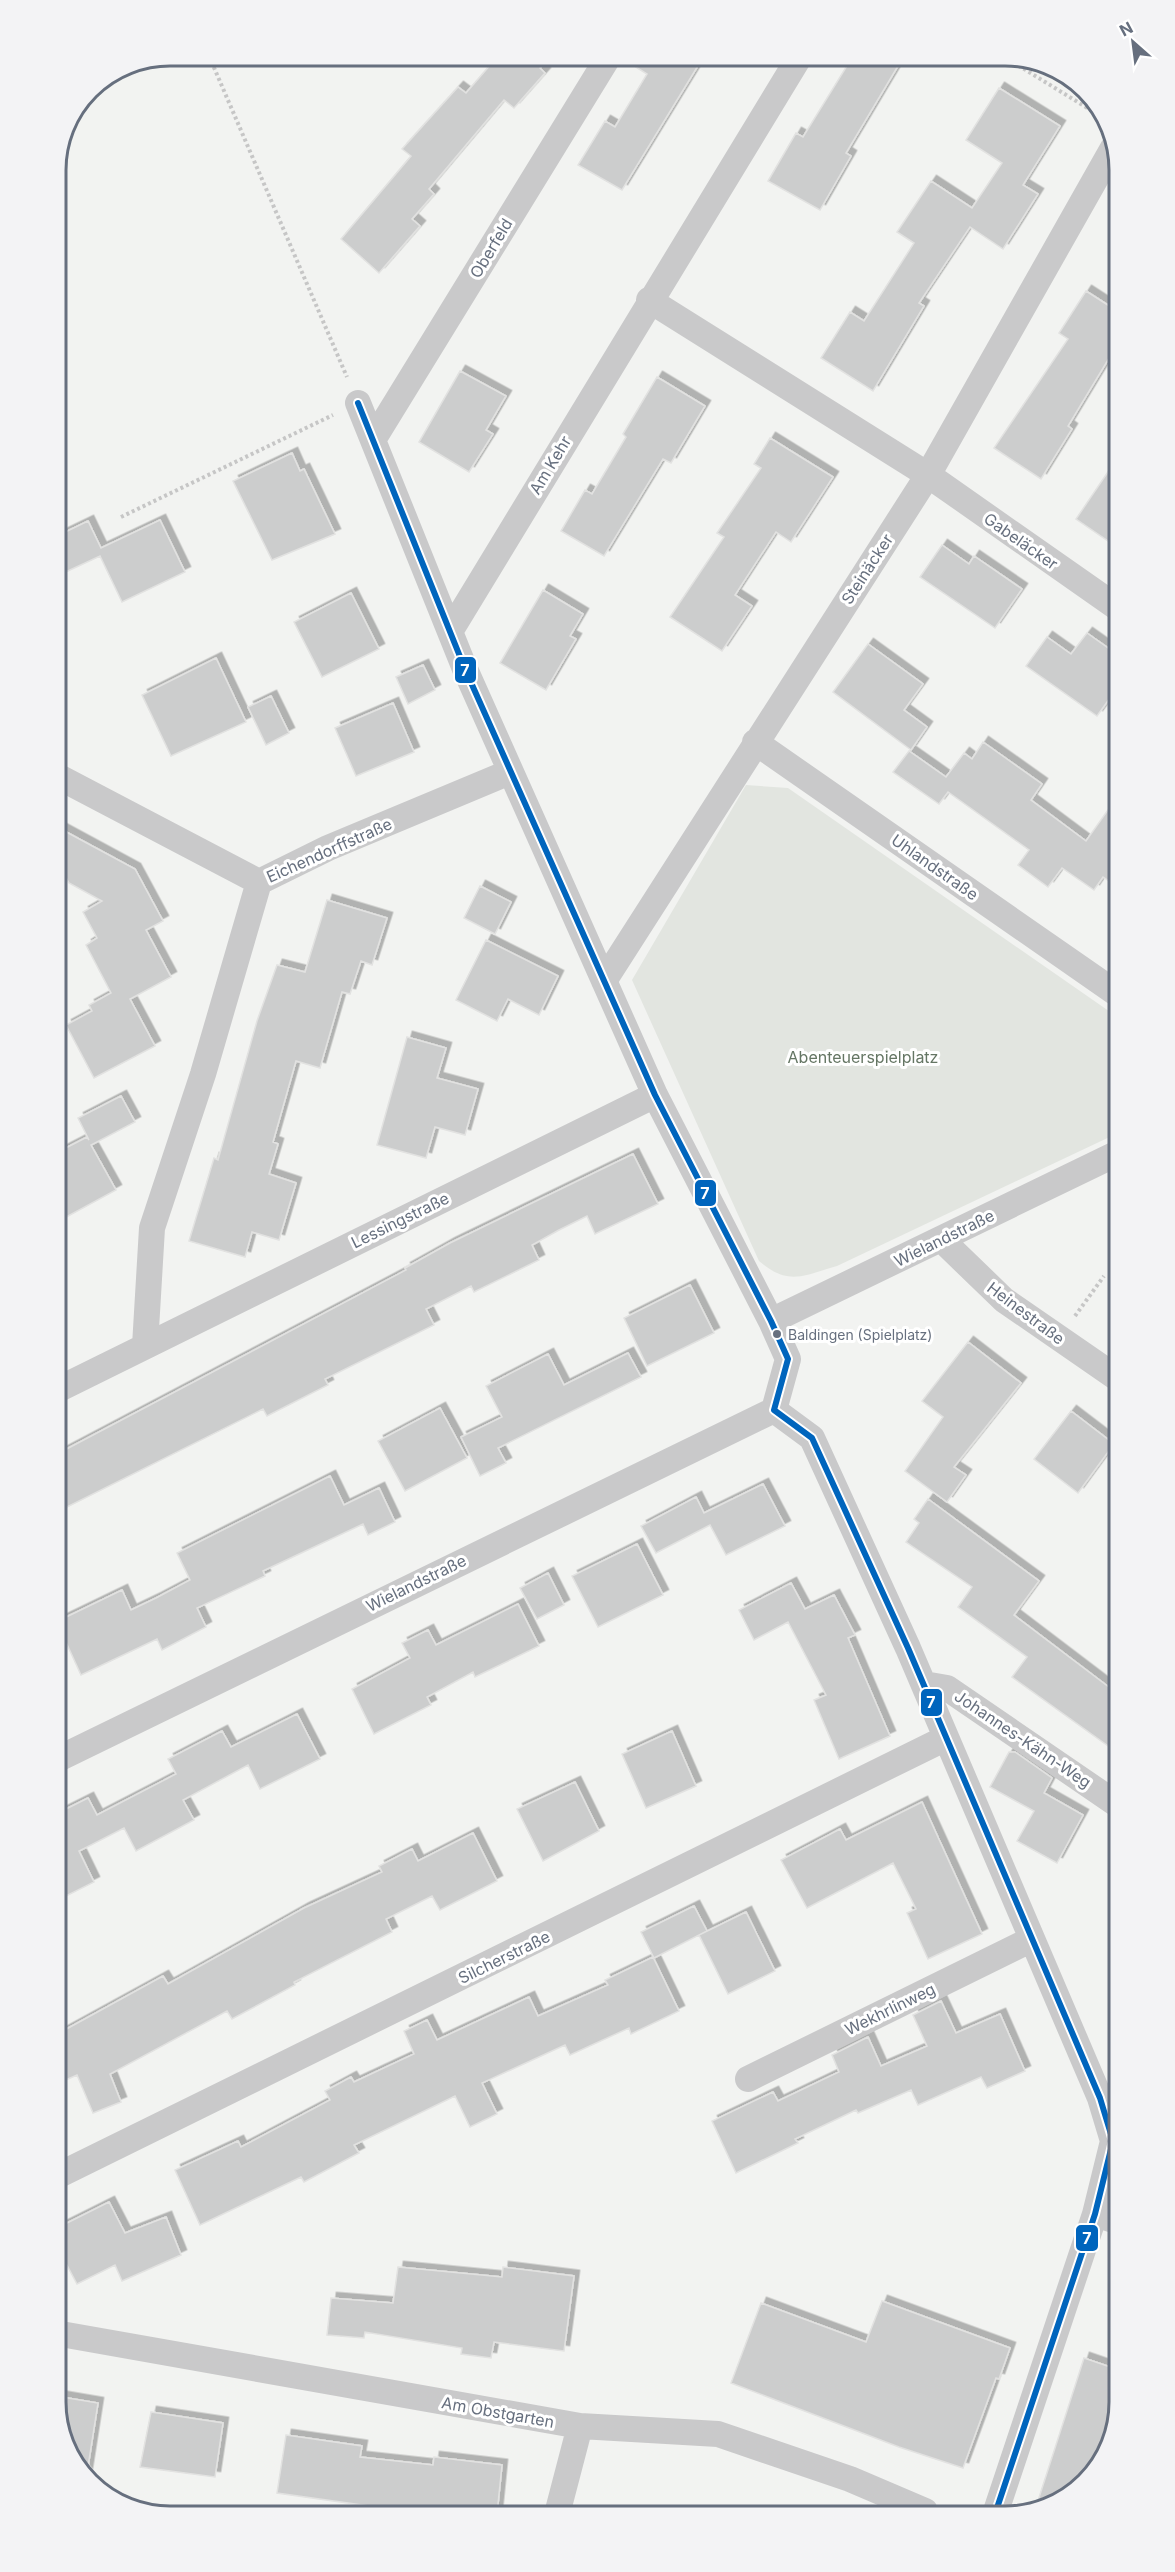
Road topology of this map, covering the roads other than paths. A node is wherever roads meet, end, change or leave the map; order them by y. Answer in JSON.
{"nodes":[{"id":1,"x":603,"y":66,"type":"edge"},
{"id":2,"x":794,"y":66,"type":"edge"},
{"id":3,"x":1108,"y":157,"type":"edge"},
{"id":4,"x":649,"y":300,"type":"junction"},
{"id":5,"x":358,"y":403,"type":"road end"},
{"id":6,"x":373,"y":441,"type":"junction"},
{"id":7,"x":928,"y":475,"type":"junction"},
{"id":8,"x":1109,"y":602,"type":"edge"},
{"id":9,"x":451,"y":630,"type":"junction"},
{"id":10,"x":755,"y":742,"type":"junction"},
{"id":11,"x":510,"y":772,"type":"junction"},
{"id":12,"x":66,"y":781,"type":"edge"},
{"id":13,"x":259,"y":882,"type":"junction"},
{"id":14,"x":604,"y":981,"type":"junction"},
{"id":15,"x":1109,"y":988,"type":"edge"},
{"id":16,"x":655,"y":1095,"type":"junction"},
{"id":17,"x":1109,"y":1157,"type":"edge"},
{"id":18,"x":942,"y":1240,"type":"junction"},
{"id":19,"x":771,"y":1321,"type":"junction"},
{"id":20,"x":145,"y":1346,"type":"junction"},
{"id":21,"x":1109,"y":1372,"type":"edge"},
{"id":22,"x":66,"y":1386,"type":"edge"},
{"id":23,"x":774,"y":1410,"type":"junction"},
{"id":24,"x":924,"y":1684,"type":"junction"},
{"id":25,"x":946,"y":1738,"type":"junction"},
{"id":26,"x":66,"y":1755,"type":"edge"},
{"id":27,"x":1109,"y":1799,"type":"edge"},
{"id":28,"x":1032,"y":1939,"type":"junction"},
{"id":29,"x":748,"y":2079,"type":"dead end"},
{"id":30,"x":1109,"y":2128,"type":"edge"},
{"id":31,"x":1109,"y":2157,"type":"edge"},
{"id":32,"x":66,"y":2172,"type":"edge"},
{"id":33,"x":1095,"y":2214,"type":"junction"},
{"id":34,"x":1109,"y":2219,"type":"edge"},
{"id":35,"x":66,"y":2335,"type":"edge"},
{"id":36,"x":580,"y":2426,"type":"junction"},
{"id":37,"x":559,"y":2506,"type":"edge"},
{"id":38,"x":913,"y":2506,"type":"edge"},
{"id":39,"x":998,"y":2506,"type":"edge"}],
"edges":[{"from":1,"to":6,"type":"street","name":"Oberfeld"},
{"from":2,"to":4,"type":"street","name":"Am Kehr"},
{"from":3,"to":7,"type":"street","name":"Steinäcker"},
{"from":4,"to":7,"type":"street"},
{"from":4,"to":9,"type":"street","name":"Am Kehr"},
{"from":5,"to":6,"type":"street"},
{"from":6,"to":9,"type":"street"},
{"from":7,"to":8,"type":"street","name":"Gabeläcker"},
{"from":7,"to":10,"type":"street","name":"Steinäcker"},
{"from":9,"to":11,"type":"street"},
{"from":10,"to":14,"type":"street","name":"Steinäcker"},
{"from":10,"to":15,"type":"street","name":"Uhlandstraße"},
{"from":11,"to":13,"type":"street","name":"Eichendorffstraße"},
{"from":11,"to":14,"type":"street"},
{"from":12,"to":13,"type":"street","name":"Eichendorffstraße"},
{"from":13,"to":20,"type":"street"},
{"from":14,"to":16,"type":"street"},
{"from":16,"to":19,"type":"street"},
{"from":16,"to":20,"type":"street","name":"Lessingstraße"},
{"from":17,"to":18,"type":"street","name":"Wielandstraße"},
{"from":18,"to":19,"type":"street","name":"Wielandstraße"},
{"from":18,"to":21,"type":"street","name":"Heinestraße"},
{"from":19,"to":23,"type":"street"},
{"from":20,"to":22,"type":"street","name":"Lessingstraße"},
{"from":23,"to":24,"type":"street"},
{"from":23,"to":26,"type":"street","name":"Wielandstraße"},
{"from":24,"to":25,"type":"street"},
{"from":24,"to":27,"type":"street","name":"Johannes-Kähn-Weg"},
{"from":25,"to":28,"type":"street"},
{"from":25,"to":32,"type":"street","name":"Silcherstraße"},
{"from":28,"to":29,"type":"street","name":"Wekhrlinweg"},
{"from":28,"to":30,"type":"street"},
{"from":31,"to":33,"type":"street"},
{"from":33,"to":34,"type":"street"},
{"from":33,"to":39,"type":"street"},
{"from":35,"to":36,"type":"street","name":"Am Obstgarten"},
{"from":36,"to":37,"type":"street"},
{"from":36,"to":38,"type":"street","name":"Am Obstgarten"}]}
